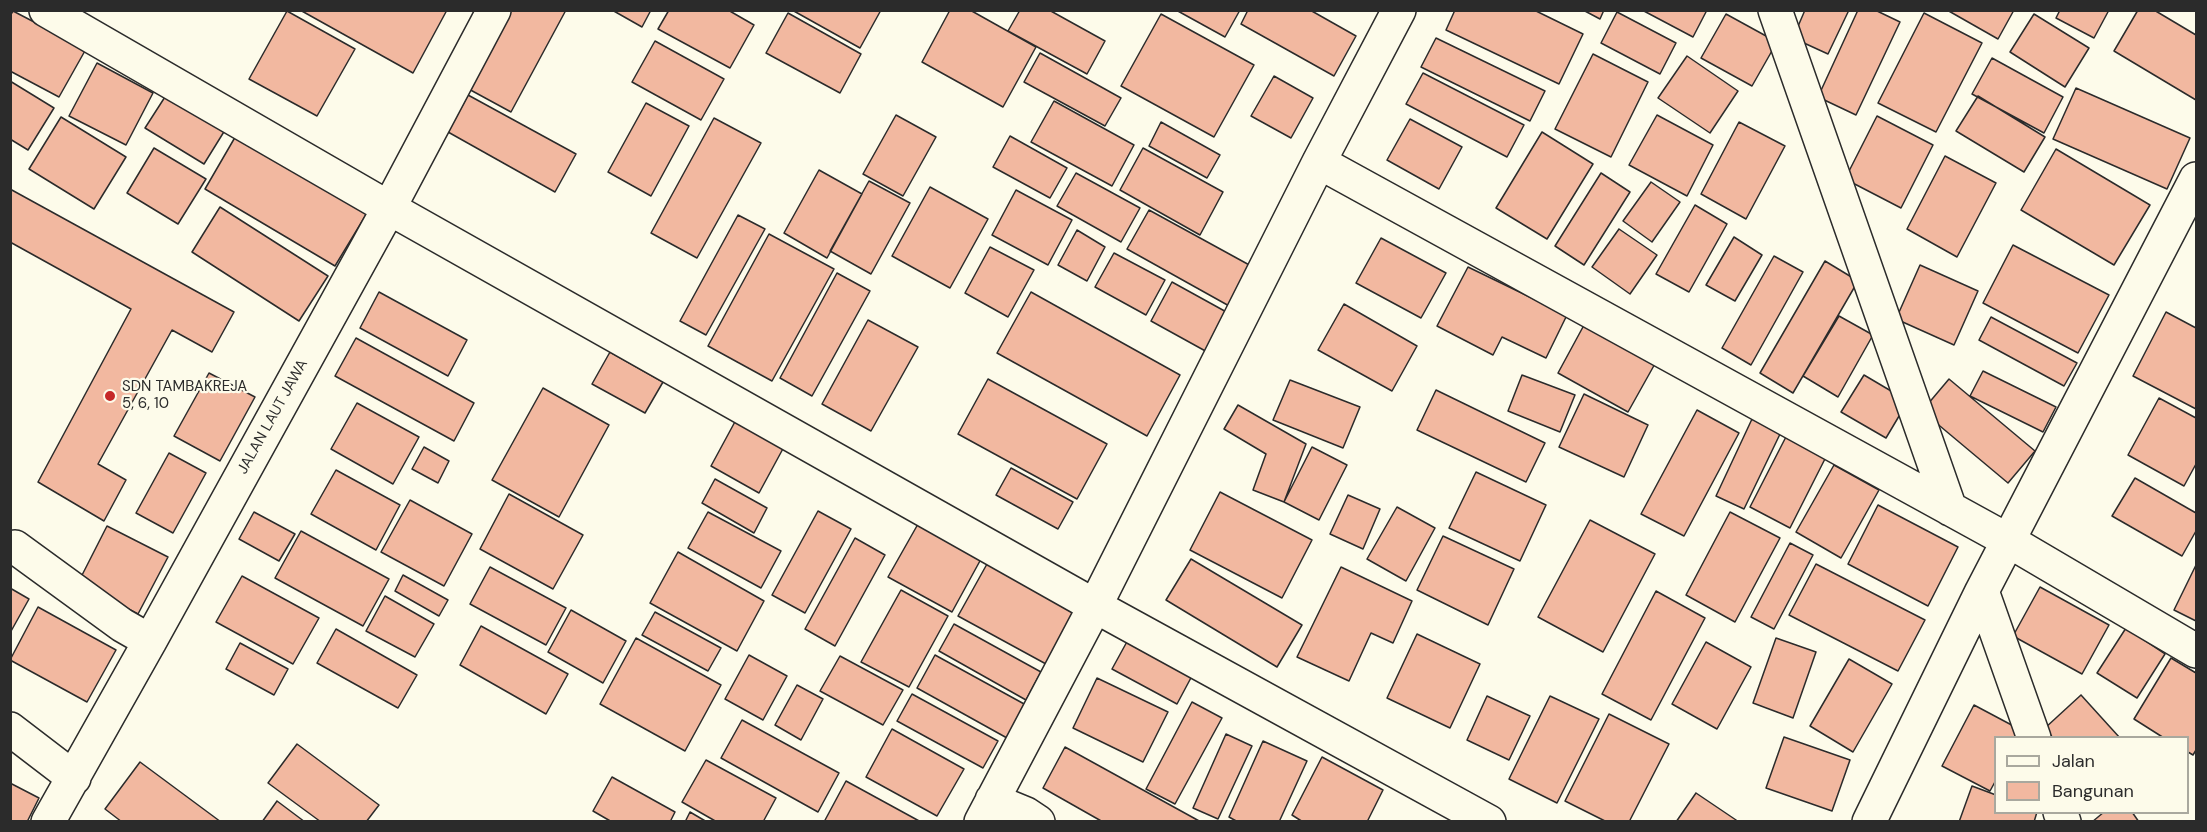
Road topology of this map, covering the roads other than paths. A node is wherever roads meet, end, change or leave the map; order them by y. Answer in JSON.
{"nodes":[{"id":1,"x":46,"y":10,"type":"edge"},
{"id":2,"x":494,"y":10,"type":"edge"},
{"id":3,"x":1399,"y":10,"type":"edge"},
{"id":4,"x":1775,"y":10,"type":"edge"},
{"id":5,"x":1319,"y":162,"type":"junction"},
{"id":6,"x":2196,"y":179,"type":"edge"},
{"id":7,"x":388,"y":208,"type":"junction"},
{"id":8,"x":1950,"y":509,"type":"junction"},
{"id":9,"x":2009,"y":541,"type":"junction"},
{"id":10,"x":15,"y":548,"type":"dead end"},
{"id":11,"x":1982,"y":591,"type":"junction"},
{"id":12,"x":1095,"y":606,"type":"junction"},
{"id":13,"x":150,"y":641,"type":"junction"},
{"id":14,"x":2196,"y":651,"type":"edge"},
{"id":15,"x":10,"y":729,"type":"edge"},
{"id":16,"x":2033,"y":736,"type":"edge"},
{"id":17,"x":74,"y":778,"type":"junction"},
{"id":18,"x":987,"y":811,"type":"edge"},
{"id":19,"x":48,"y":822,"type":"edge"},
{"id":20,"x":1038,"y":822,"type":"edge"},
{"id":21,"x":1489,"y":822,"type":"edge"},
{"id":22,"x":1869,"y":822,"type":"edge"}],
"edges":[{"from":1,"to":7,"type":"street"},
{"from":2,"to":7,"type":"street","name":"JALAN LAUT JAWA"},
{"from":3,"to":5,"type":"street"},
{"from":4,"to":8,"type":"street"},
{"from":5,"to":8,"type":"street"},
{"from":5,"to":12,"type":"street"},
{"from":6,"to":9,"type":"street"},
{"from":7,"to":12,"type":"street"},
{"from":7,"to":13,"type":"street","name":"JALAN LAUT JAWA"},
{"from":8,"to":9,"type":"street"},
{"from":9,"to":11,"type":"street"},
{"from":9,"to":14,"type":"street"},
{"from":10,"to":13,"type":"street"},
{"from":11,"to":16,"type":"street"},
{"from":11,"to":22,"type":"street"},
{"from":12,"to":18,"type":"street"},
{"from":12,"to":21,"type":"street"},
{"from":13,"to":17,"type":"street","name":"JALAN LAUT JAWA"},
{"from":15,"to":17,"type":"street"},
{"from":17,"to":19,"type":"street","name":"JALAN LAUT JAWA"},
{"from":18,"to":20,"type":"street"}]}
